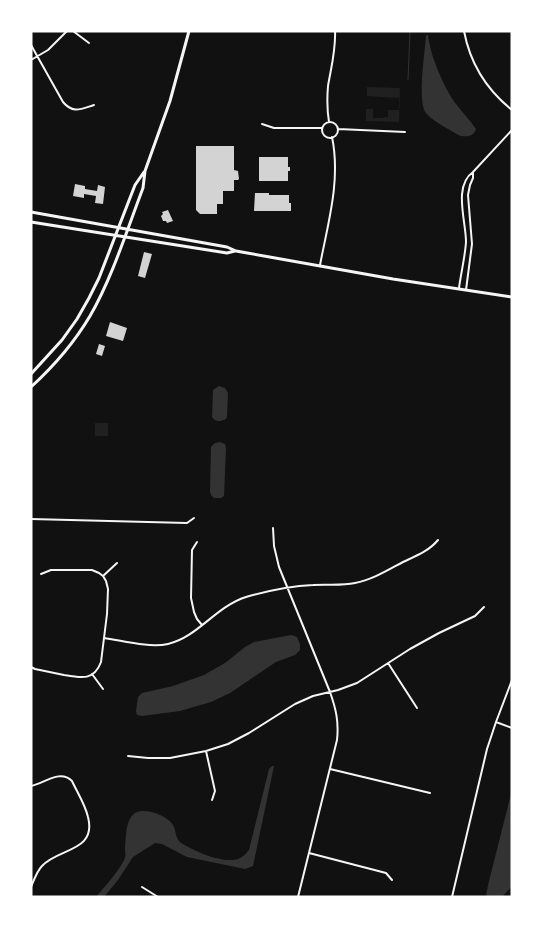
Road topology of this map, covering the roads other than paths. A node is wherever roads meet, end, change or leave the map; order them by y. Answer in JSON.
{"nodes":[{"id":1,"x":67,"y":31,"type":"edge"},
{"id":2,"x":73,"y":31,"type":"edge"},
{"id":3,"x":189,"y":31,"type":"edge"},
{"id":4,"x":335,"y":31,"type":"edge"},
{"id":5,"x":464,"y":31,"type":"edge"},
{"id":6,"x":89,"y":43,"type":"dead end"},
{"id":7,"x":31,"y":45,"type":"edge"},
{"id":8,"x":38,"y":56,"type":"junction"},
{"id":9,"x":31,"y":60,"type":"edge"},
{"id":10,"x":94,"y":105,"type":"dead end"},
{"id":11,"x":512,"y":110,"type":"edge"},
{"id":12,"x":512,"y":115,"type":"edge"},
{"id":13,"x":329,"y":122,"type":"junction"},
{"id":14,"x":512,"y":122,"type":"edge"},
{"id":15,"x":262,"y":124,"type":"dead end"},
{"id":16,"x":322,"y":128,"type":"junction"},
{"id":17,"x":338,"y":129,"type":"junction"},
{"id":18,"x":512,"y":130,"type":"edge"},
{"id":19,"x":405,"y":132,"type":"dead end"},
{"id":20,"x":332,"y":137,"type":"junction"},
{"id":21,"x":145,"y":171,"type":"junction"},
{"id":22,"x":473,"y":172,"type":"junction"},
{"id":23,"x":31,"y":212,"type":"edge"},
{"id":24,"x":31,"y":222,"type":"edge"},
{"id":25,"x":118,"y":228,"type":"junction"},
{"id":26,"x":127,"y":230,"type":"junction"},
{"id":27,"x":115,"y":235,"type":"junction"},
{"id":28,"x":125,"y":236,"type":"junction"},
{"id":29,"x":236,"y":251,"type":"junction"},
{"id":30,"x":320,"y":265,"type":"junction"},
{"id":31,"x":459,"y":289,"type":"junction"},
{"id":32,"x":466,"y":290,"type":"junction"},
{"id":33,"x":512,"y":297,"type":"edge"},
{"id":34,"x":31,"y":374,"type":"edge"},
{"id":35,"x":31,"y":387,"type":"edge"},
{"id":36,"x":194,"y":518,"type":"dead end"},
{"id":37,"x":31,"y":519,"type":"edge"},
{"id":38,"x":273,"y":528,"type":"dead end"},
{"id":39,"x":438,"y":540,"type":"dead end"},
{"id":40,"x":197,"y":542,"type":"dead end"},
{"id":41,"x":117,"y":563,"type":"dead end"},
{"id":42,"x":41,"y":574,"type":"dead end"},
{"id":43,"x":103,"y":576,"type":"junction"},
{"id":44,"x":287,"y":588,"type":"junction"},
{"id":45,"x":484,"y":607,"type":"dead end"},
{"id":46,"x":202,"y":625,"type":"junction"},
{"id":47,"x":104,"y":638,"type":"junction"},
{"id":48,"x":388,"y":663,"type":"junction"},
{"id":49,"x":31,"y":666,"type":"edge"},
{"id":50,"x":92,"y":674,"type":"junction"},
{"id":51,"x":512,"y":680,"type":"edge"},
{"id":52,"x":103,"y":689,"type":"dead end"},
{"id":53,"x":330,"y":692,"type":"junction"},
{"id":54,"x":417,"y":708,"type":"dead end"},
{"id":55,"x":496,"y":722,"type":"junction"},
{"id":56,"x":512,"y":728,"type":"edge"},
{"id":57,"x":206,"y":751,"type":"junction"},
{"id":58,"x":128,"y":756,"type":"dead end"},
{"id":59,"x":330,"y":769,"type":"junction"},
{"id":60,"x":31,"y":786,"type":"edge"},
{"id":61,"x":430,"y":793,"type":"dead end"},
{"id":62,"x":212,"y":800,"type":"dead end"},
{"id":63,"x":309,"y":853,"type":"junction"},
{"id":64,"x":392,"y":880,"type":"dead end"},
{"id":65,"x":31,"y":887,"type":"edge"},
{"id":66,"x":142,"y":887,"type":"dead end"},
{"id":67,"x":158,"y":897,"type":"edge"},
{"id":68,"x":298,"y":897,"type":"edge"},
{"id":69,"x":452,"y":897,"type":"edge"}],
"edges":[{"from":1,"to":8,"type":"street"},
{"from":2,"to":6,"type":"street"},
{"from":3,"to":21,"type":"main road"},
{"from":4,"to":13,"type":"street"},
{"from":5,"to":11,"type":"street"},
{"from":7,"to":8,"type":"street"},
{"from":8,"to":9,"type":"street"},
{"from":8,"to":10,"type":"street"},
{"from":12,"to":14,"type":"street"},
{"from":13,"to":16,"type":"street"},
{"from":13,"to":17,"type":"street"},
{"from":15,"to":16,"type":"street"},
{"from":16,"to":20,"type":"street"},
{"from":17,"to":19,"type":"street"},
{"from":17,"to":20,"type":"street"},
{"from":18,"to":22,"type":"street"},
{"from":20,"to":30,"type":"street"},
{"from":21,"to":25,"type":"main road"},
{"from":21,"to":26,"type":"main road"},
{"from":22,"to":31,"type":"street"},
{"from":22,"to":32,"type":"street"},
{"from":23,"to":25,"type":"main road"},
{"from":24,"to":27,"type":"main road"},
{"from":25,"to":26,"type":"main road"},
{"from":25,"to":27,"type":"main road"},
{"from":26,"to":28,"type":"main road"},
{"from":26,"to":29,"type":"main road"},
{"from":27,"to":28,"type":"main road"},
{"from":27,"to":34,"type":"main road"},
{"from":28,"to":29,"type":"main road"},
{"from":28,"to":35,"type":"main road"},
{"from":29,"to":30,"type":"main road"},
{"from":30,"to":31,"type":"main road"},
{"from":31,"to":32,"type":"main road"},
{"from":32,"to":33,"type":"main road"},
{"from":36,"to":37,"type":"street"},
{"from":38,"to":44,"type":"street"},
{"from":39,"to":44,"type":"street"},
{"from":40,"to":46,"type":"street"},
{"from":41,"to":43,"type":"street"},
{"from":42,"to":43,"type":"street"},
{"from":43,"to":47,"type":"street"},
{"from":44,"to":46,"type":"street"},
{"from":44,"to":53,"type":"street"},
{"from":45,"to":48,"type":"street"},
{"from":46,"to":47,"type":"street"},
{"from":47,"to":50,"type":"street"},
{"from":48,"to":53,"type":"street"},
{"from":48,"to":54,"type":"street"},
{"from":49,"to":50,"type":"street"},
{"from":50,"to":52,"type":"street"},
{"from":51,"to":55,"type":"street"},
{"from":53,"to":57,"type":"street"},
{"from":53,"to":59,"type":"street"},
{"from":55,"to":56,"type":"street"},
{"from":55,"to":69,"type":"street"},
{"from":57,"to":58,"type":"street"},
{"from":57,"to":62,"type":"street"},
{"from":59,"to":61,"type":"street"},
{"from":59,"to":63,"type":"street"},
{"from":60,"to":65,"type":"street"},
{"from":63,"to":64,"type":"street"},
{"from":63,"to":68,"type":"street"},
{"from":66,"to":67,"type":"street"}]}
